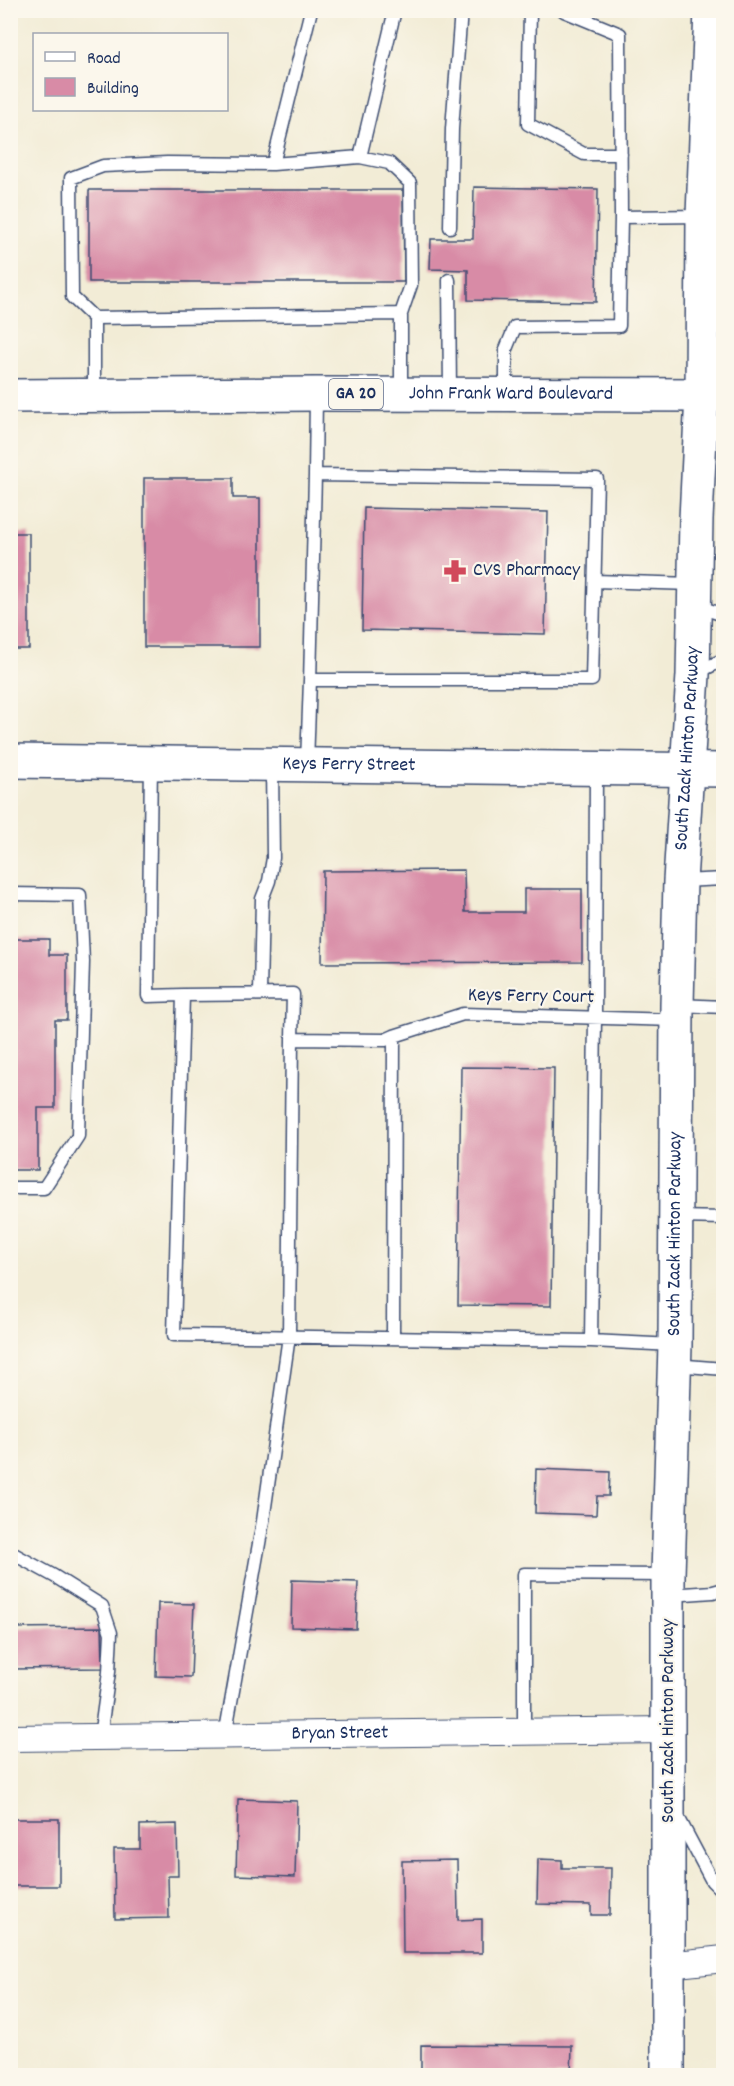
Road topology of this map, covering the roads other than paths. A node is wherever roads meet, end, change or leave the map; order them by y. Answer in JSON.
{"nodes":[{"id":1,"x":311,"y":10,"type":"edge"},
{"id":2,"x":396,"y":10,"type":"edge"},
{"id":3,"x":461,"y":10,"type":"edge"},
{"id":4,"x":530,"y":10,"type":"edge"},
{"id":5,"x":563,"y":11,"type":"edge"},
{"id":6,"x":713,"y":12,"type":"edge"},
{"id":7,"x":621,"y":154,"type":"junction"},
{"id":8,"x":360,"y":158,"type":"junction"},
{"id":9,"x":273,"y":164,"type":"junction"},
{"id":10,"x":703,"y":216,"type":"junction"},
{"id":11,"x":621,"y":217,"type":"junction"},
{"id":12,"x":450,"y":227,"type":"dead end"},
{"id":13,"x":449,"y":280,"type":"dead end"},
{"id":14,"x":401,"y":314,"type":"junction"},
{"id":15,"x":94,"y":318,"type":"junction"},
{"id":16,"x":316,"y":394,"type":"junction"},
{"id":17,"x":401,"y":394,"type":"junction"},
{"id":18,"x":450,"y":394,"type":"junction"},
{"id":19,"x":506,"y":394,"type":"junction"},
{"id":20,"x":713,"y":395,"type":"edge"},
{"id":21,"x":10,"y":396,"type":"edge"},
{"id":22,"x":94,"y":396,"type":"junction"},
{"id":23,"x":315,"y":476,"type":"junction"},
{"id":24,"x":595,"y":581,"type":"junction"},
{"id":25,"x":705,"y":601,"type":"edge"},
{"id":26,"x":723,"y":659,"type":"edge"},
{"id":27,"x":693,"y":675,"type":"junction"},
{"id":28,"x":310,"y":682,"type":"junction"},
{"id":29,"x":10,"y":761,"type":"edge"},
{"id":30,"x":151,"y":762,"type":"junction"},
{"id":31,"x":272,"y":764,"type":"junction"},
{"id":32,"x":307,"y":764,"type":"junction"},
{"id":33,"x":596,"y":767,"type":"junction"},
{"id":34,"x":688,"y":769,"type":"junction"},
{"id":35,"x":723,"y":770,"type":"edge"},
{"id":36,"x":723,"y":879,"type":"edge"},
{"id":37,"x":680,"y":881,"type":"junction"},
{"id":38,"x":10,"y":894,"type":"edge"},
{"id":39,"x":260,"y":993,"type":"junction"},
{"id":40,"x":183,"y":995,"type":"junction"},
{"id":41,"x":723,"y":1007,"type":"edge"},
{"id":42,"x":677,"y":1012,"type":"junction"},
{"id":43,"x":596,"y":1017,"type":"junction"},
{"id":44,"x":394,"y":1036,"type":"junction"},
{"id":45,"x":292,"y":1039,"type":"junction"},
{"id":46,"x":10,"y":1188,"type":"edge"},
{"id":47,"x":676,"y":1217,"type":"junction"},
{"id":48,"x":723,"y":1218,"type":"edge"},
{"id":49,"x":289,"y":1336,"type":"junction"},
{"id":50,"x":393,"y":1338,"type":"junction"},
{"id":51,"x":591,"y":1341,"type":"junction"},
{"id":52,"x":674,"y":1355,"type":"junction"},
{"id":53,"x":723,"y":1369,"type":"edge"},
{"id":54,"x":10,"y":1552,"type":"edge"},
{"id":55,"x":668,"y":1585,"type":"junction"},
{"id":56,"x":723,"y":1589,"type":"edge"},
{"id":57,"x":668,"y":1730,"type":"junction"},
{"id":58,"x":524,"y":1731,"type":"junction"},
{"id":59,"x":225,"y":1736,"type":"junction"},
{"id":60,"x":10,"y":1737,"type":"edge"},
{"id":61,"x":100,"y":1737,"type":"junction"},
{"id":62,"x":669,"y":1798,"type":"junction"},
{"id":63,"x":723,"y":1893,"type":"edge"},
{"id":64,"x":723,"y":1959,"type":"edge"},
{"id":65,"x":668,"y":1965,"type":"junction"},
{"id":66,"x":668,"y":2076,"type":"edge"}],
"edges":[{"from":1,"to":9,"type":"lane"},
{"from":2,"to":8,"type":"lane"},
{"from":3,"to":12,"type":"lane"},
{"from":4,"to":7,"type":"lane"},
{"from":5,"to":7,"type":"lane"},
{"from":6,"to":10,"type":"main road","name":"South Zack Hinton Parkway"},
{"from":7,"to":11,"type":"lane"},
{"from":8,"to":9,"type":"lane"},
{"from":8,"to":14,"type":"lane"},
{"from":9,"to":15,"type":"lane"},
{"from":10,"to":11,"type":"lane"},
{"from":10,"to":20,"type":"main road","name":"South Zack Hinton Parkway"},
{"from":11,"to":19,"type":"lane"},
{"from":13,"to":18,"type":"lane"},
{"from":14,"to":15,"type":"lane"},
{"from":14,"to":17,"type":"lane"},
{"from":15,"to":22,"type":"lane"},
{"from":16,"to":17,"type":"main road","name":"John Frank Ward Boulevard","number":"GA 20"},
{"from":16,"to":22,"type":"main road","name":"John Frank Ward Boulevard","number":"GA 20"},
{"from":16,"to":23,"type":"lane"},
{"from":17,"to":18,"type":"main road","name":"John Frank Ward Boulevard","number":"GA 20"},
{"from":18,"to":19,"type":"main road","name":"John Frank Ward Boulevard","number":"GA 20"},
{"from":19,"to":20,"type":"main road","name":"John Frank Ward Boulevard","number":"GA 20"},
{"from":20,"to":25,"type":"main road","name":"South Zack Hinton Parkway"},
{"from":21,"to":22,"type":"main road","name":"John Frank Ward Boulevard","number":"GA 20"},
{"from":23,"to":24,"type":"lane"},
{"from":23,"to":28,"type":"lane"},
{"from":24,"to":25,"type":"lane"},
{"from":24,"to":28,"type":"lane"},
{"from":25,"to":27,"type":"main road","name":"South Zack Hinton Parkway"},
{"from":26,"to":27,"type":"lane"},
{"from":27,"to":34,"type":"main road","name":"South Zack Hinton Parkway"},
{"from":28,"to":32,"type":"lane"},
{"from":29,"to":30,"type":"main road","name":"Keys Ferry Street"},
{"from":30,"to":31,"type":"main road","name":"Keys Ferry Street"},
{"from":30,"to":40,"type":"lane"},
{"from":31,"to":32,"type":"main road","name":"Keys Ferry Street"},
{"from":31,"to":39,"type":"lane"},
{"from":32,"to":33,"type":"main road","name":"Keys Ferry Street"},
{"from":33,"to":34,"type":"main road","name":"Keys Ferry Street"},
{"from":33,"to":43,"type":"lane"},
{"from":34,"to":35,"type":"main road","name":"Keys Ferry Street"},
{"from":34,"to":37,"type":"main road","name":"South Zack Hinton Parkway"},
{"from":36,"to":37,"type":"lane"},
{"from":37,"to":42,"type":"main road","name":"South Zack Hinton Parkway"},
{"from":38,"to":46,"type":"lane"},
{"from":39,"to":40,"type":"lane"},
{"from":39,"to":45,"type":"lane"},
{"from":40,"to":49,"type":"lane"},
{"from":41,"to":42,"type":"lane","name":"Keys Ferry Court"},
{"from":42,"to":43,"type":"lane","name":"Keys Ferry Court"},
{"from":42,"to":47,"type":"main road","name":"South Zack Hinton Parkway"},
{"from":43,"to":44,"type":"lane","name":"Keys Ferry Court"},
{"from":43,"to":51,"type":"lane"},
{"from":44,"to":45,"type":"lane","name":"Keys Ferry Court"},
{"from":44,"to":50,"type":"lane"},
{"from":45,"to":49,"type":"lane"},
{"from":47,"to":48,"type":"lane"},
{"from":47,"to":52,"type":"main road","name":"South Zack Hinton Parkway"},
{"from":49,"to":50,"type":"lane"},
{"from":49,"to":59,"type":"lane"},
{"from":50,"to":51,"type":"lane"},
{"from":51,"to":52,"type":"lane"},
{"from":52,"to":53,"type":"lane"},
{"from":52,"to":55,"type":"main road","name":"South Zack Hinton Parkway"},
{"from":54,"to":61,"type":"lane"},
{"from":55,"to":56,"type":"lane"},
{"from":55,"to":57,"type":"main road","name":"South Zack Hinton Parkway"},
{"from":55,"to":58,"type":"lane"},
{"from":57,"to":58,"type":"street","name":"Bryan Street"},
{"from":57,"to":62,"type":"main road","name":"South Zack Hinton Parkway"},
{"from":58,"to":59,"type":"street","name":"Bryan Street"},
{"from":59,"to":61,"type":"street","name":"Bryan Street"},
{"from":60,"to":61,"type":"street","name":"Bryan Street"},
{"from":62,"to":63,"type":"lane"},
{"from":62,"to":65,"type":"main road","name":"South Zack Hinton Parkway"},
{"from":64,"to":65,"type":"street"},
{"from":65,"to":66,"type":"main road","name":"South Zack Hinton Parkway"}]}
